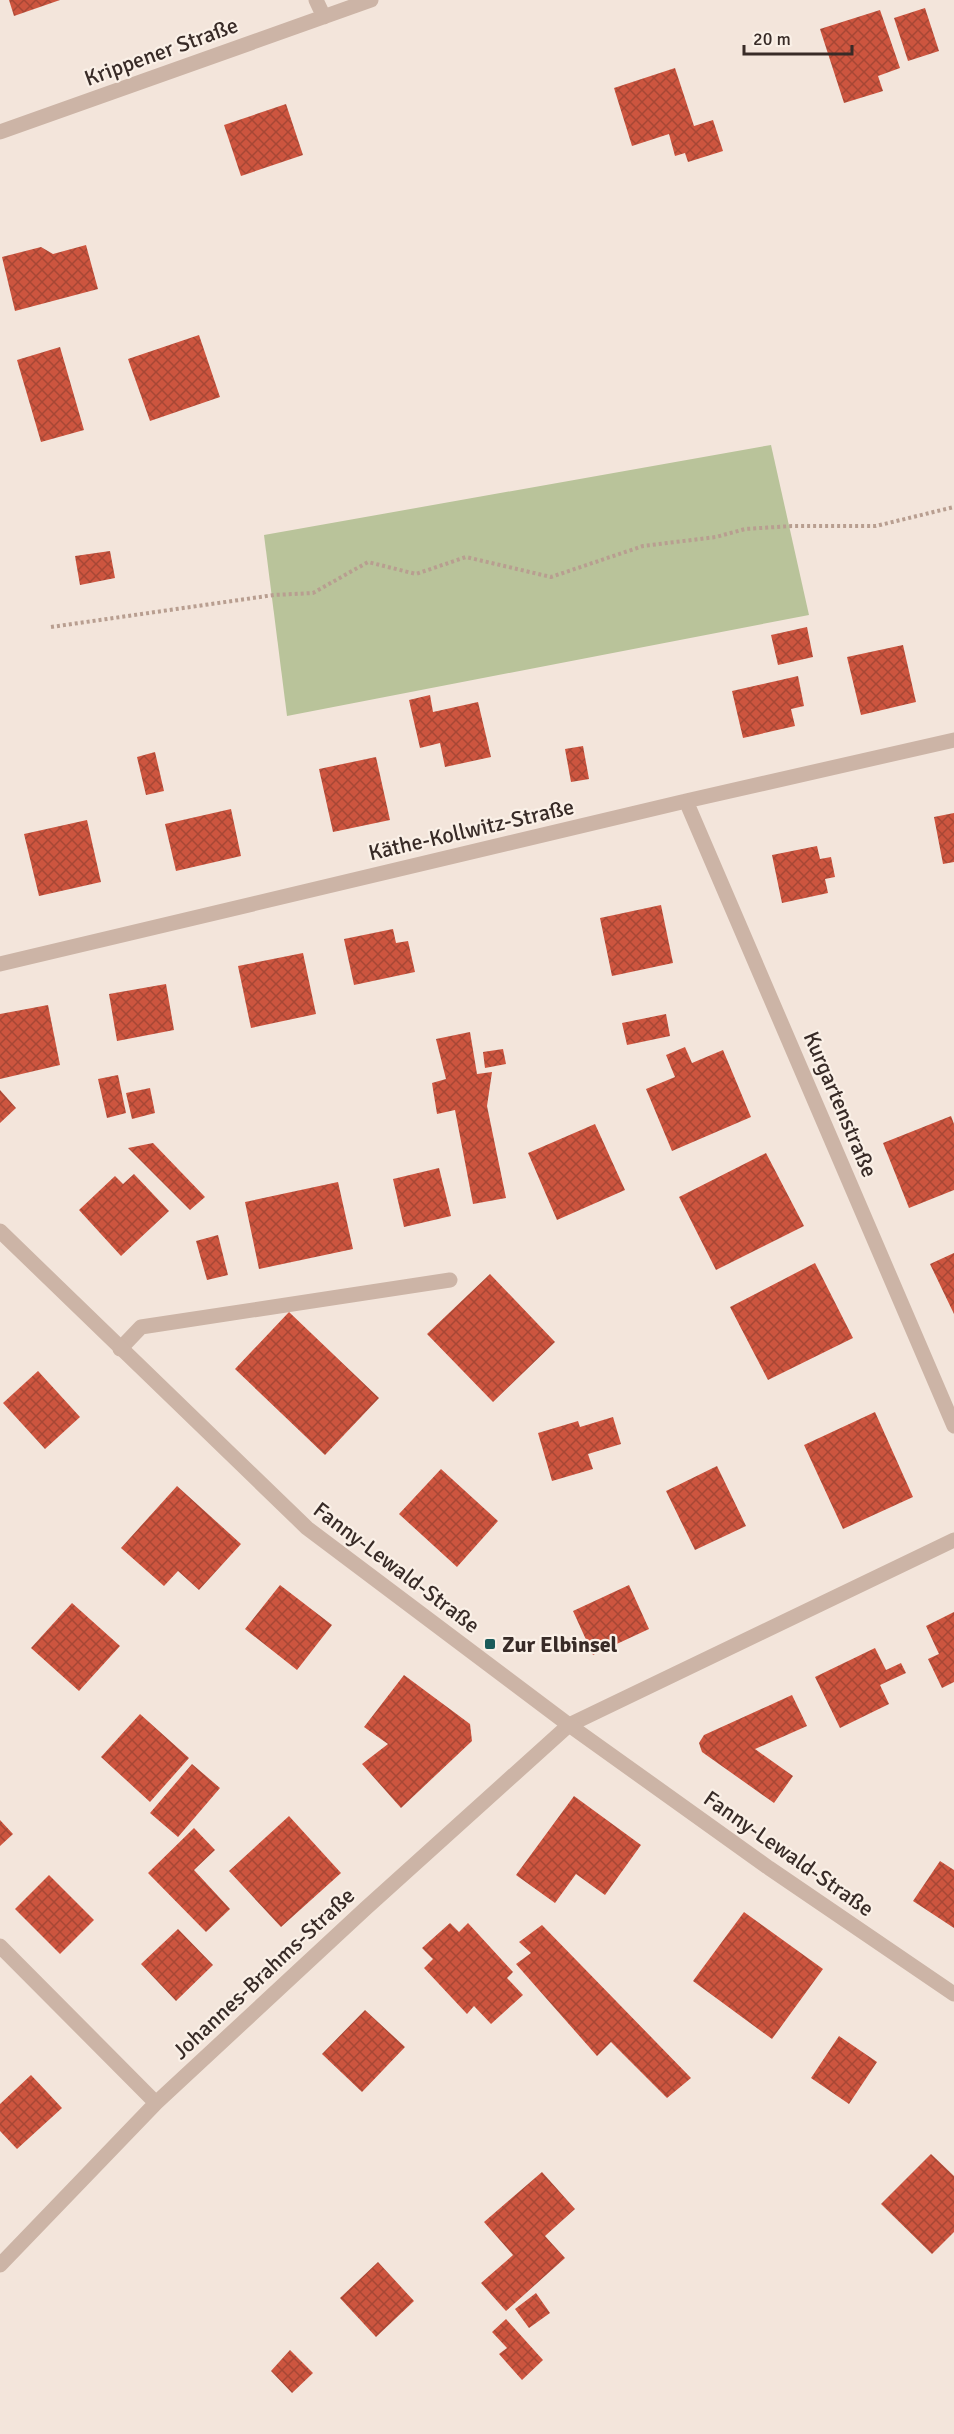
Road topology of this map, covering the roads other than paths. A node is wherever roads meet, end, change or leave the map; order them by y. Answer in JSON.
{"nodes":[{"id":1,"x":316,"y":0,"type":"edge"},
{"id":2,"x":371,"y":0,"type":"edge"},
{"id":3,"x":324,"y":17,"type":"junction"},
{"id":4,"x":0,"y":132,"type":"edge"},
{"id":5,"x":954,"y":740,"type":"edge"},
{"id":6,"x":686,"y":801,"type":"junction"},
{"id":7,"x":0,"y":964,"type":"edge"},
{"id":8,"x":0,"y":1231,"type":"edge"},
{"id":9,"x":450,"y":1280,"type":"dead end"},
{"id":10,"x":120,"y":1349,"type":"junction"},
{"id":11,"x":954,"y":1426,"type":"edge"},
{"id":12,"x":954,"y":1540,"type":"edge"},
{"id":13,"x":569,"y":1725,"type":"junction"},
{"id":14,"x":0,"y":1946,"type":"edge"},
{"id":15,"x":954,"y":1994,"type":"edge"},
{"id":16,"x":156,"y":2103,"type":"junction"},
{"id":17,"x":0,"y":2265,"type":"edge"}],
"edges":[{"from":1,"to":3,"type":"street"},
{"from":2,"to":3,"type":"street","name":"Krippener Straße"},
{"from":3,"to":4,"type":"street","name":"Krippener Straße"},
{"from":5,"to":6,"type":"street","name":"Käthe-Kollwitz-Straße"},
{"from":6,"to":7,"type":"street","name":"Käthe-Kollwitz-Straße"},
{"from":6,"to":11,"type":"street","name":"Kurgartenstraße"},
{"from":8,"to":10,"type":"street","name":"Fanny-Lewald-Straße"},
{"from":9,"to":10,"type":"street"},
{"from":10,"to":13,"type":"street","name":"Fanny-Lewald-Straße"},
{"from":12,"to":13,"type":"street"},
{"from":13,"to":15,"type":"street","name":"Fanny-Lewald-Straße"},
{"from":13,"to":16,"type":"street","name":"Johannes-Brahms-Straße"},
{"from":14,"to":16,"type":"street"},
{"from":16,"to":17,"type":"street","name":"Johannes-Brahms-Straße"}]}
